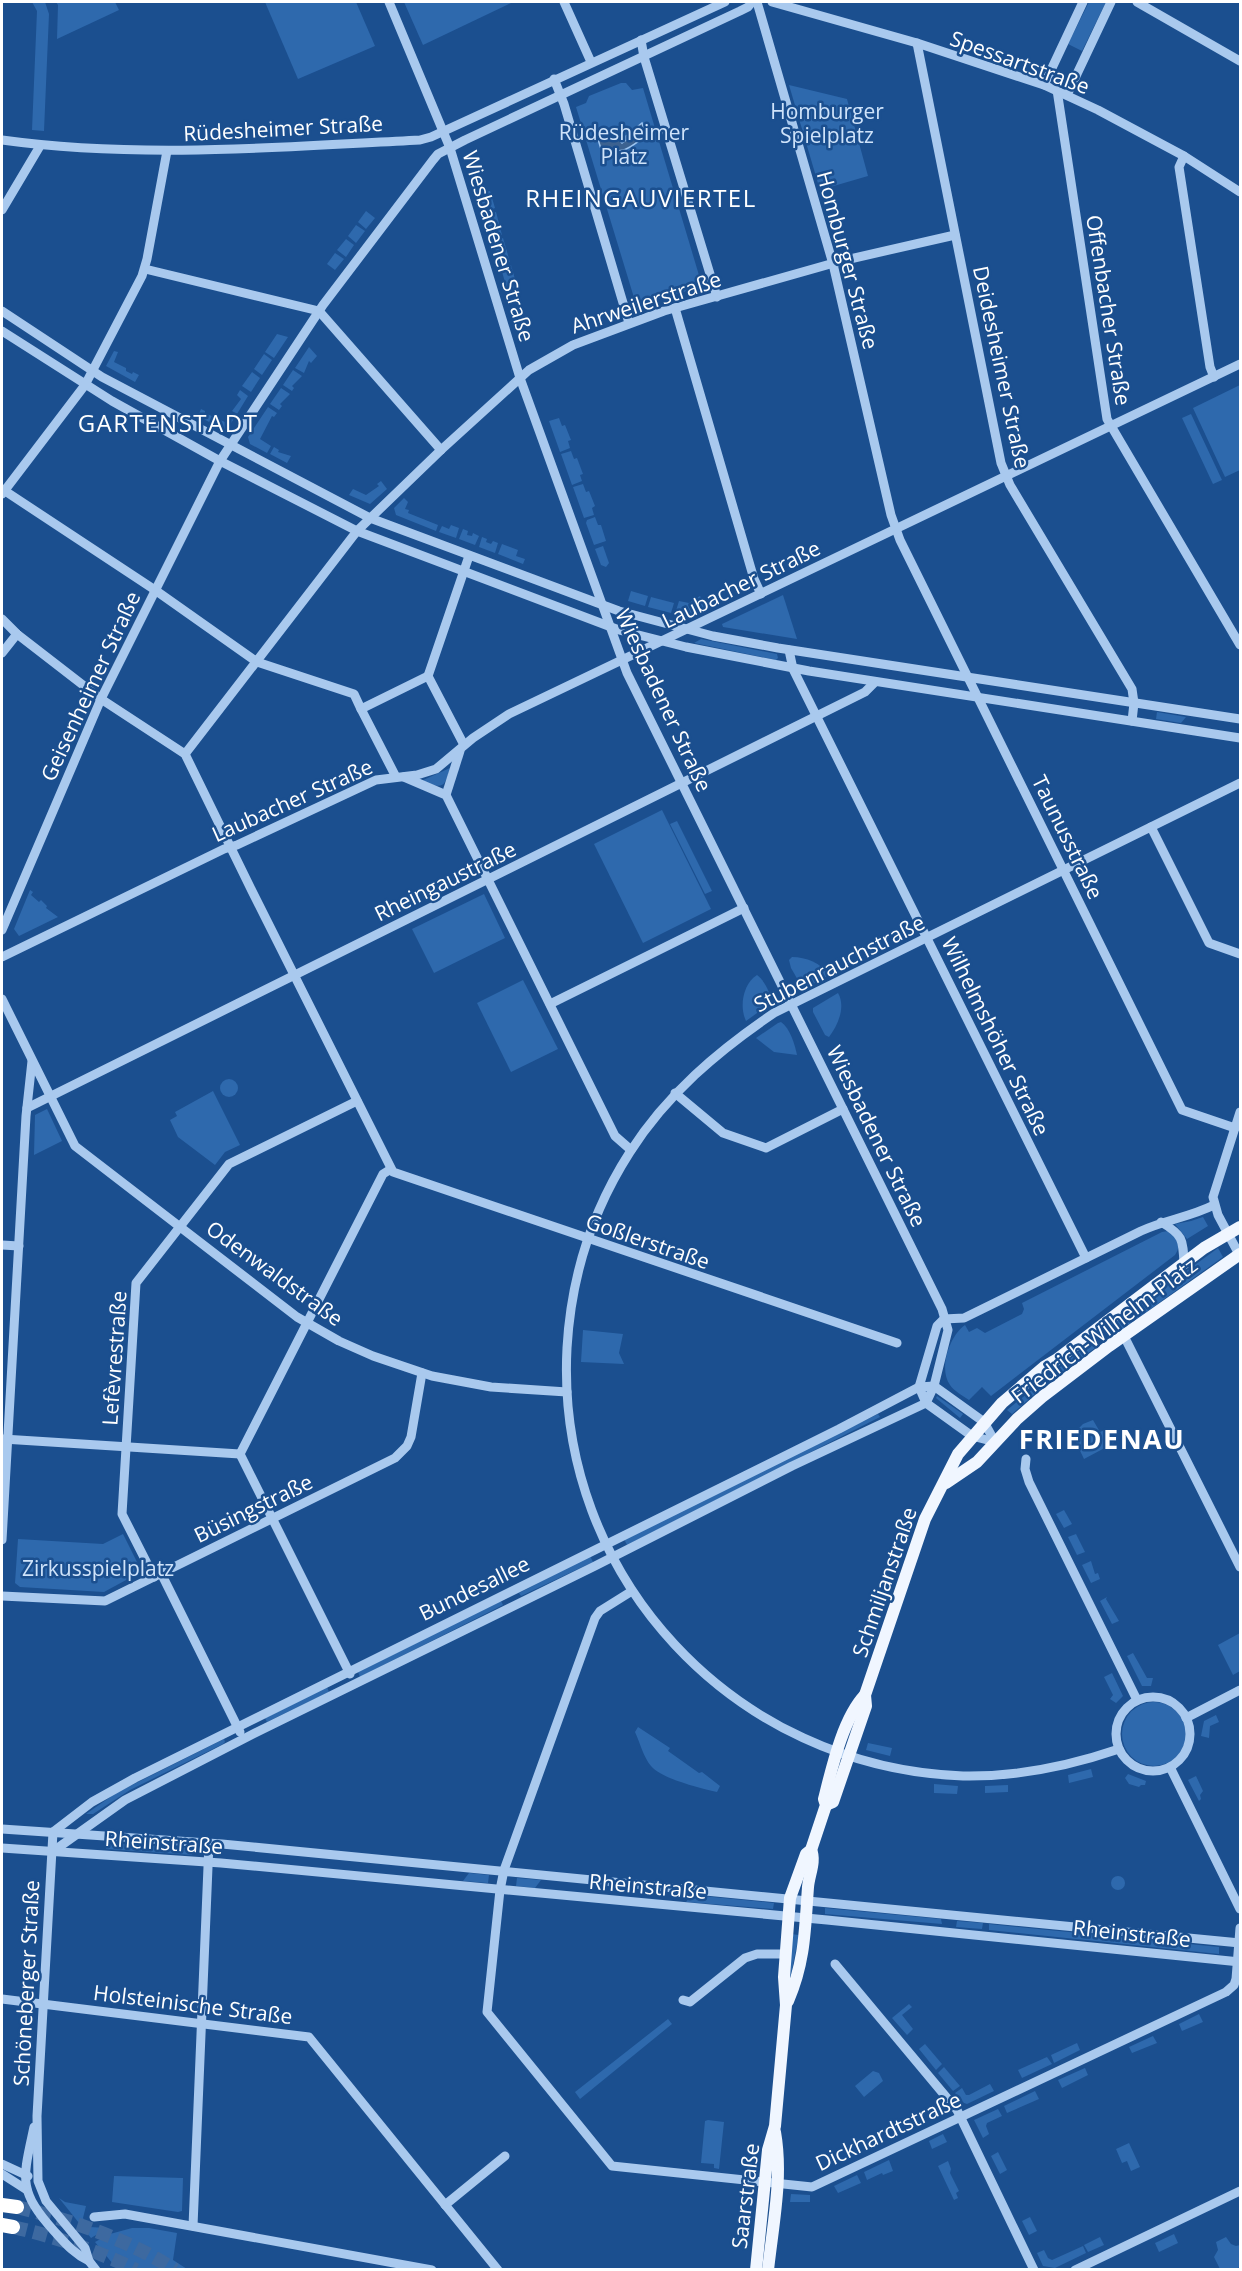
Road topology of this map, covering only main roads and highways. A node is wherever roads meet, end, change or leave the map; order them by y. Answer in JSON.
{"nodes":[{"id":1,"x":1240,"y":1227,"type":"edge"},
{"id":2,"x":1240,"y":1255,"type":"edge"},
{"id":3,"x":972,"y":1436,"type":"joint"},
{"id":4,"x":995,"y":1442,"type":"joint"},
{"id":5,"x":945,"y":1484,"type":"junction"},
{"id":6,"x":811,"y":1850,"type":"junction"},
{"id":7,"x":790,"y":1898,"type":"joint"},
{"id":8,"x":807,"y":1918,"type":"joint"},
{"id":9,"x":786,"y":2004,"type":"junction"},
{"id":10,"x":771,"y":2183,"type":"junction"},
{"id":11,"x":2,"y":2205,"type":"edge"},
{"id":12,"x":16,"y":2207,"type":"tunnel mouth"},
{"id":13,"x":756,"y":2270,"type":"edge"},
{"id":14,"x":768,"y":2270,"type":"edge"}],
"edges":[{"from":1,"to":3,"type":"main road","name":"Friedrich-Wilhelm-Platz"},
{"from":2,"to":4,"type":"main road","name":"Friedrich-Wilhelm-Platz"},
{"from":3,"to":5,"type":"main road","name":"Schmiljanstraße"},
{"from":4,"to":5,"type":"main road","name":"Schmiljanstraße"},
{"from":5,"to":6,"type":"main road","name":"Schmiljanstraße"},
{"from":6,"to":7,"type":"main road","name":"Schmiljanstraße"},
{"from":6,"to":8,"type":"main road","name":"Schmiljanstraße"},
{"from":7,"to":9,"type":"main road","name":"Saarstraße"},
{"from":8,"to":9,"type":"main road","name":"Saarstraße"},
{"from":9,"to":10,"type":"main road","name":"Saarstraße"},
{"from":10,"to":13,"type":"main road","name":"Saarstraße"},
{"from":10,"to":14,"type":"main road","name":"Saarstraße"},
{"from":11,"to":12,"type":"highway"}]}
